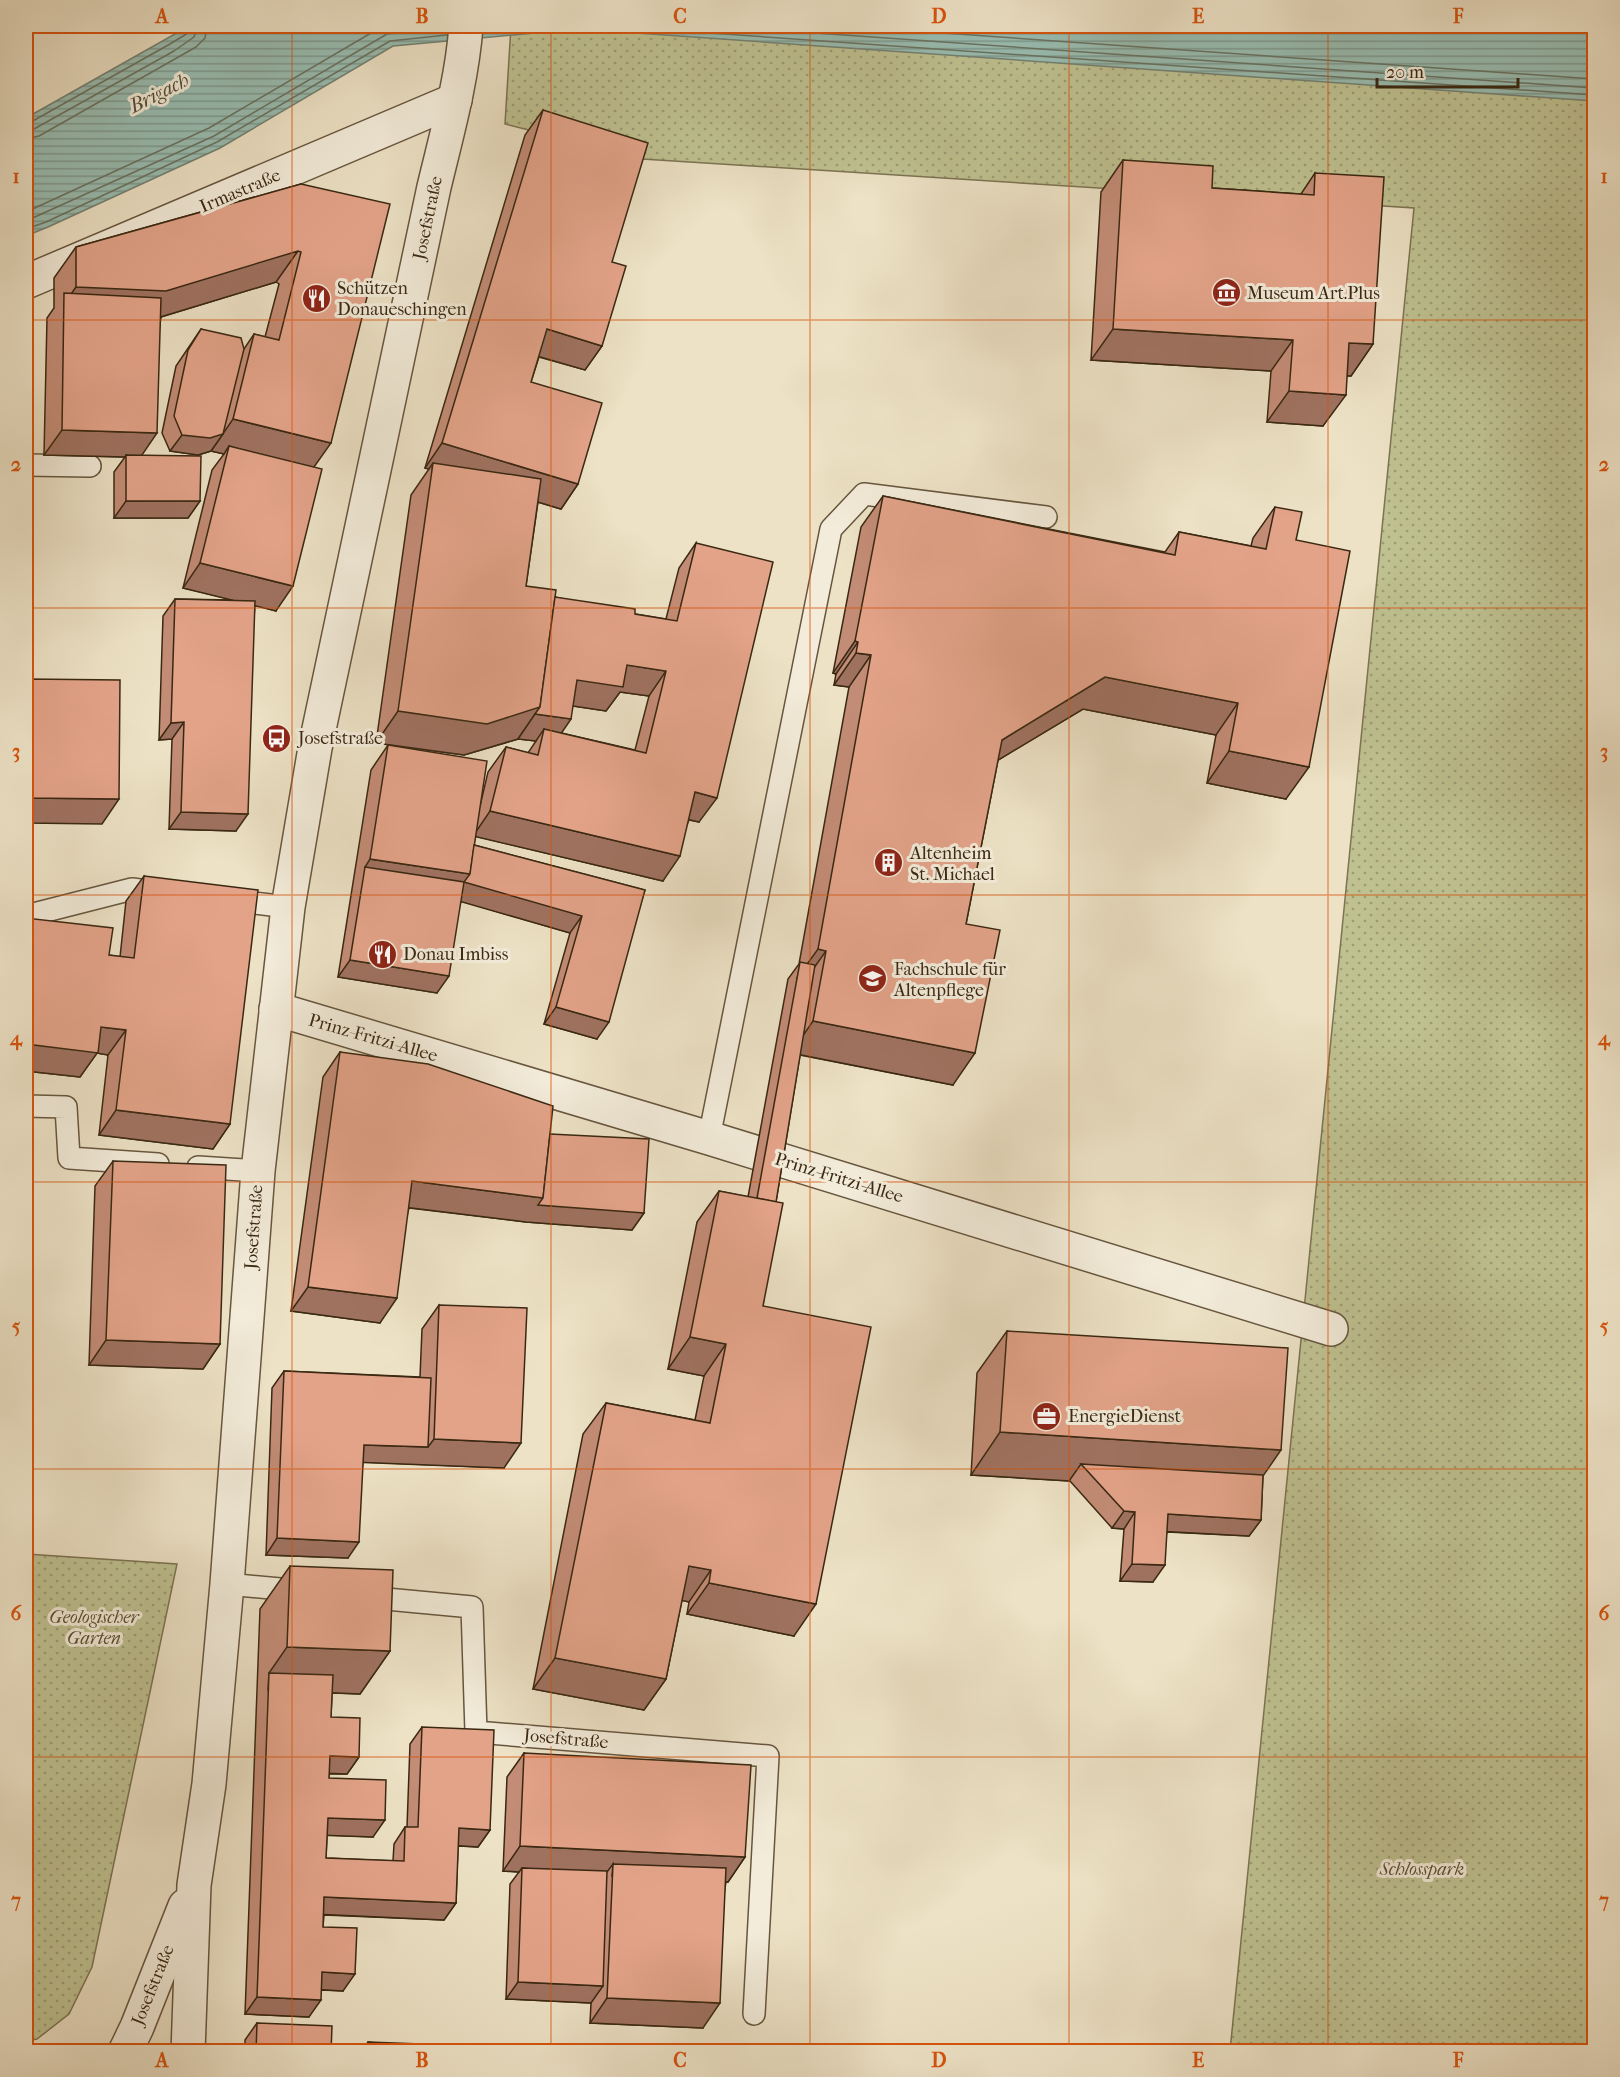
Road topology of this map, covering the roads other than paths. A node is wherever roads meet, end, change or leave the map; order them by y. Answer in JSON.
{"nodes":[{"id":1,"x":465,"y":41,"type":"edge"},
{"id":2,"x":455,"y":100,"type":"junction"},
{"id":3,"x":26,"y":282,"type":"edge"},
{"id":4,"x":26,"y":465,"type":"edge"},
{"id":5,"x":90,"y":466,"type":"edge"},
{"id":6,"x":1046,"y":517,"type":"dead end"},
{"id":7,"x":176,"y":894,"type":"edge"},
{"id":8,"x":210,"y":898,"type":"edge"},
{"id":9,"x":288,"y":907,"type":"junction"},
{"id":10,"x":26,"y":916,"type":"edge"},
{"id":11,"x":276,"y":1009,"type":"junction"},
{"id":12,"x":26,"y":1106,"type":"edge"},
{"id":13,"x":709,"y":1138,"type":"junction"},
{"id":14,"x":258,"y":1171,"type":"junction"},
{"id":15,"x":1331,"y":1329,"type":"dead end"},
{"id":16,"x":228,"y":1584,"type":"junction"},
{"id":17,"x":321,"y":1593,"type":"edge"},
{"id":18,"x":344,"y":1595,"type":"edge"},
{"id":19,"x":194,"y":1885,"type":"junction"},
{"id":20,"x":754,"y":2014,"type":"dead end"},
{"id":21,"x":125,"y":2052,"type":"edge"},
{"id":22,"x":188,"y":2052,"type":"edge"}],
"edges":[{"from":1,"to":2,"type":"street","name":"Josefstraße"},
{"from":2,"to":3,"type":"street","name":"Irmastraße"},
{"from":2,"to":9,"type":"street","name":"Josefstraße"},
{"from":4,"to":5,"type":"lane"},
{"from":6,"to":13,"type":"lane"},
{"from":7,"to":10,"type":"lane"},
{"from":8,"to":9,"type":"lane"},
{"from":9,"to":11,"type":"street","name":"Josefstraße"},
{"from":11,"to":13,"type":"street","name":"Prinz-Fritzi-Allee"},
{"from":11,"to":14,"type":"street","name":"Josefstraße"},
{"from":12,"to":14,"type":"lane"},
{"from":13,"to":15,"type":"street","name":"Prinz-Fritzi-Allee"},
{"from":14,"to":16,"type":"street","name":"Josefstraße"},
{"from":16,"to":17,"type":"lane"},
{"from":16,"to":19,"type":"street","name":"Josefstraße"},
{"from":18,"to":20,"type":"lane","name":"Josefstraße"},
{"from":19,"to":21,"type":"street","name":"Josefstraße"},
{"from":19,"to":22,"type":"street","name":"Josefstraße"}]}
